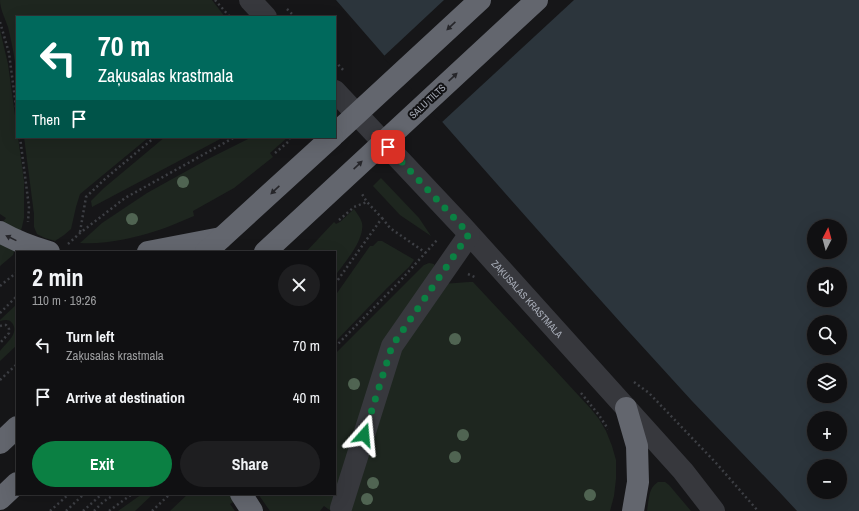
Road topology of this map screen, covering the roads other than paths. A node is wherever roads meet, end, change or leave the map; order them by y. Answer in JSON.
{"nodes":[{"id":1,"x":250,"y":0,"type":"edge"},
{"id":2,"x":480,"y":0,"type":"edge"},
{"id":3,"x":537,"y":0,"type":"edge"},
{"id":4,"x":265,"y":16,"type":"edge"},
{"id":5,"x":336,"y":92,"type":"edge"},
{"id":6,"x":336,"y":133,"type":"edge"},
{"id":7,"x":331,"y":138,"type":"edge"},
{"id":8,"x":0,"y":232,"type":"edge"},
{"id":9,"x":469,"y":234,"type":"junction"},
{"id":10,"x":214,"y":245,"type":"edge"},
{"id":11,"x":58,"y":248,"type":"edge"},
{"id":12,"x":157,"y":251,"type":"edge"},
{"id":13,"x":266,"y":251,"type":"edge"},
{"id":14,"x":626,"y":408,"type":"junction"},
{"id":15,"x":16,"y":429,"type":"edge"},
{"id":16,"x":0,"y":443,"type":"edge"},
{"id":17,"x":16,"y":484,"type":"edge"},
{"id":18,"x":242,"y":495,"type":"edge"},
{"id":19,"x":0,"y":499,"type":"edge"},
{"id":20,"x":341,"y":508,"type":"dead end"},
{"id":21,"x":252,"y":511,"type":"edge"},
{"id":22,"x":633,"y":511,"type":"edge"},
{"id":23,"x":714,"y":511,"type":"edge"}],
"edges":[{"from":1,"to":4,"type":"street"},
{"from":2,"to":6,"type":"highway","one_way":true},
{"from":13,"to":3,"type":"highway","name":"SALU TILTS","one_way":true},
{"from":5,"to":9,"type":"street","name":"ZAĶUSALAS KRASTMALA"},
{"from":7,"to":10,"type":"highway","one_way":true},
{"from":11,"to":8,"type":"highway","one_way":true},
{"from":9,"to":14,"type":"street","name":"ZAĶUSALAS KRASTMALA"},
{"from":9,"to":20,"type":"street"},
{"from":10,"to":12,"type":"highway"},
{"from":14,"to":22,"type":"highway"},
{"from":14,"to":23,"type":"street","name":"ZAĶUSALAS KRASTMALA"},
{"from":15,"to":16,"type":"highway"},
{"from":17,"to":19,"type":"highway"},
{"from":18,"to":21,"type":"highway"}]}
